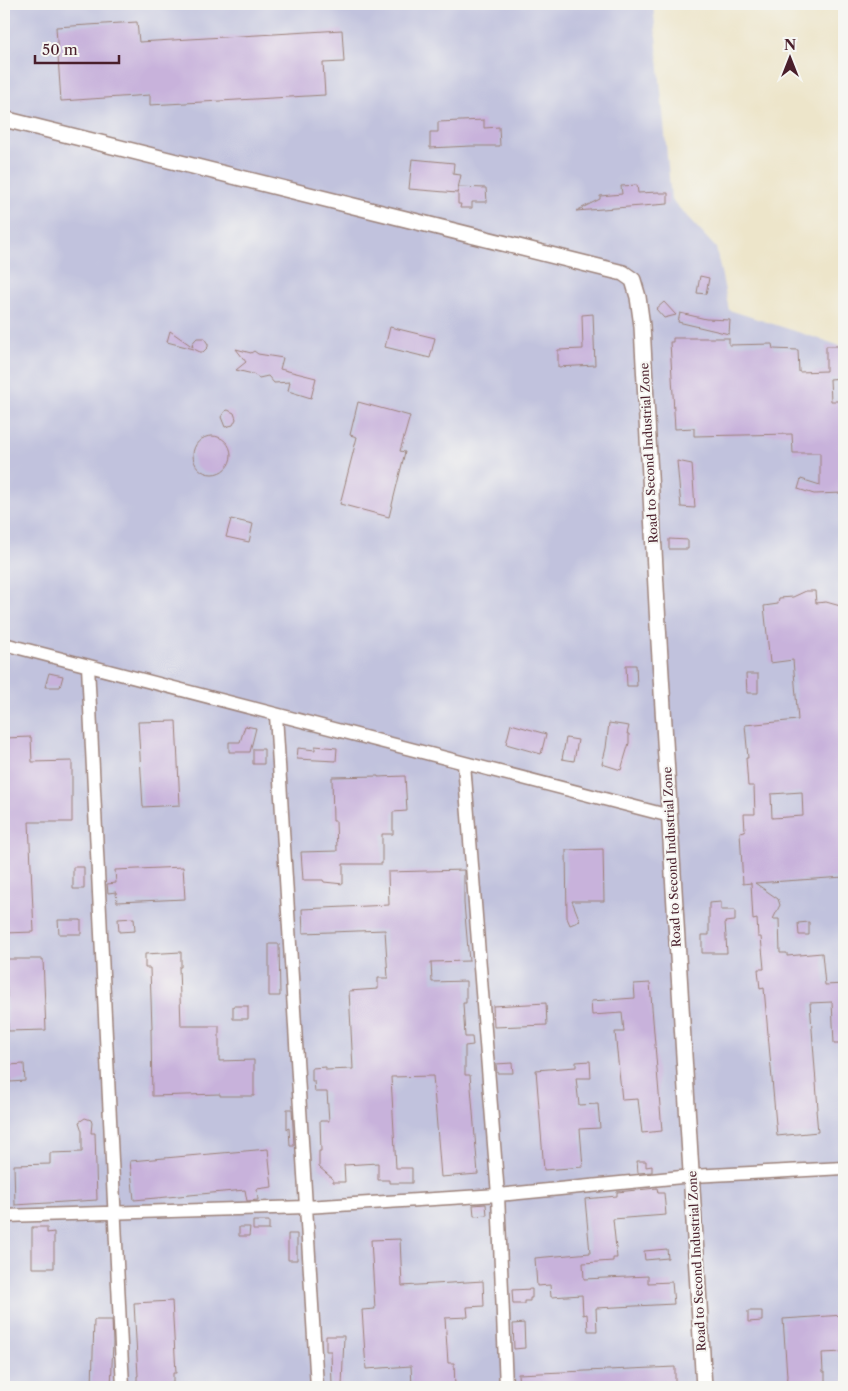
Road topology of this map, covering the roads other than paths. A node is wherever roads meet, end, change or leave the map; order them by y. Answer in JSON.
{"nodes":[{"id":1,"x":4,"y":119,"type":"edge"},
{"id":2,"x":4,"y":644,"type":"edge"},
{"id":3,"x":88,"y":666,"type":"junction"},
{"id":4,"x":276,"y":715,"type":"junction"},
{"id":5,"x":464,"y":764,"type":"junction"},
{"id":6,"x":670,"y":816,"type":"junction"},
{"id":7,"x":844,"y":1168,"type":"edge"},
{"id":8,"x":692,"y":1176,"type":"junction"},
{"id":9,"x":498,"y":1195,"type":"junction"},
{"id":10,"x":306,"y":1207,"type":"junction"},
{"id":11,"x":115,"y":1213,"type":"junction"},
{"id":12,"x":4,"y":1216,"type":"edge"},
{"id":13,"x":123,"y":1387,"type":"edge"},
{"id":14,"x":317,"y":1387,"type":"edge"},
{"id":15,"x":506,"y":1387,"type":"edge"},
{"id":16,"x":704,"y":1387,"type":"edge"}],
"edges":[{"from":1,"to":6,"type":"street","name":"Road to Second Industrial Zone"},
{"from":2,"to":3,"type":"street"},
{"from":3,"to":4,"type":"street"},
{"from":3,"to":11,"type":"street"},
{"from":4,"to":5,"type":"street"},
{"from":4,"to":10,"type":"street"},
{"from":5,"to":6,"type":"street"},
{"from":5,"to":9,"type":"street"},
{"from":6,"to":8,"type":"street","name":"Road to Second Industrial Zone"},
{"from":7,"to":8,"type":"street"},
{"from":8,"to":9,"type":"street"},
{"from":8,"to":16,"type":"street","name":"Road to Second Industrial Zone"},
{"from":9,"to":10,"type":"street"},
{"from":9,"to":15,"type":"street"},
{"from":10,"to":11,"type":"street"},
{"from":10,"to":14,"type":"street"},
{"from":11,"to":12,"type":"street"},
{"from":11,"to":13,"type":"street"}]}
